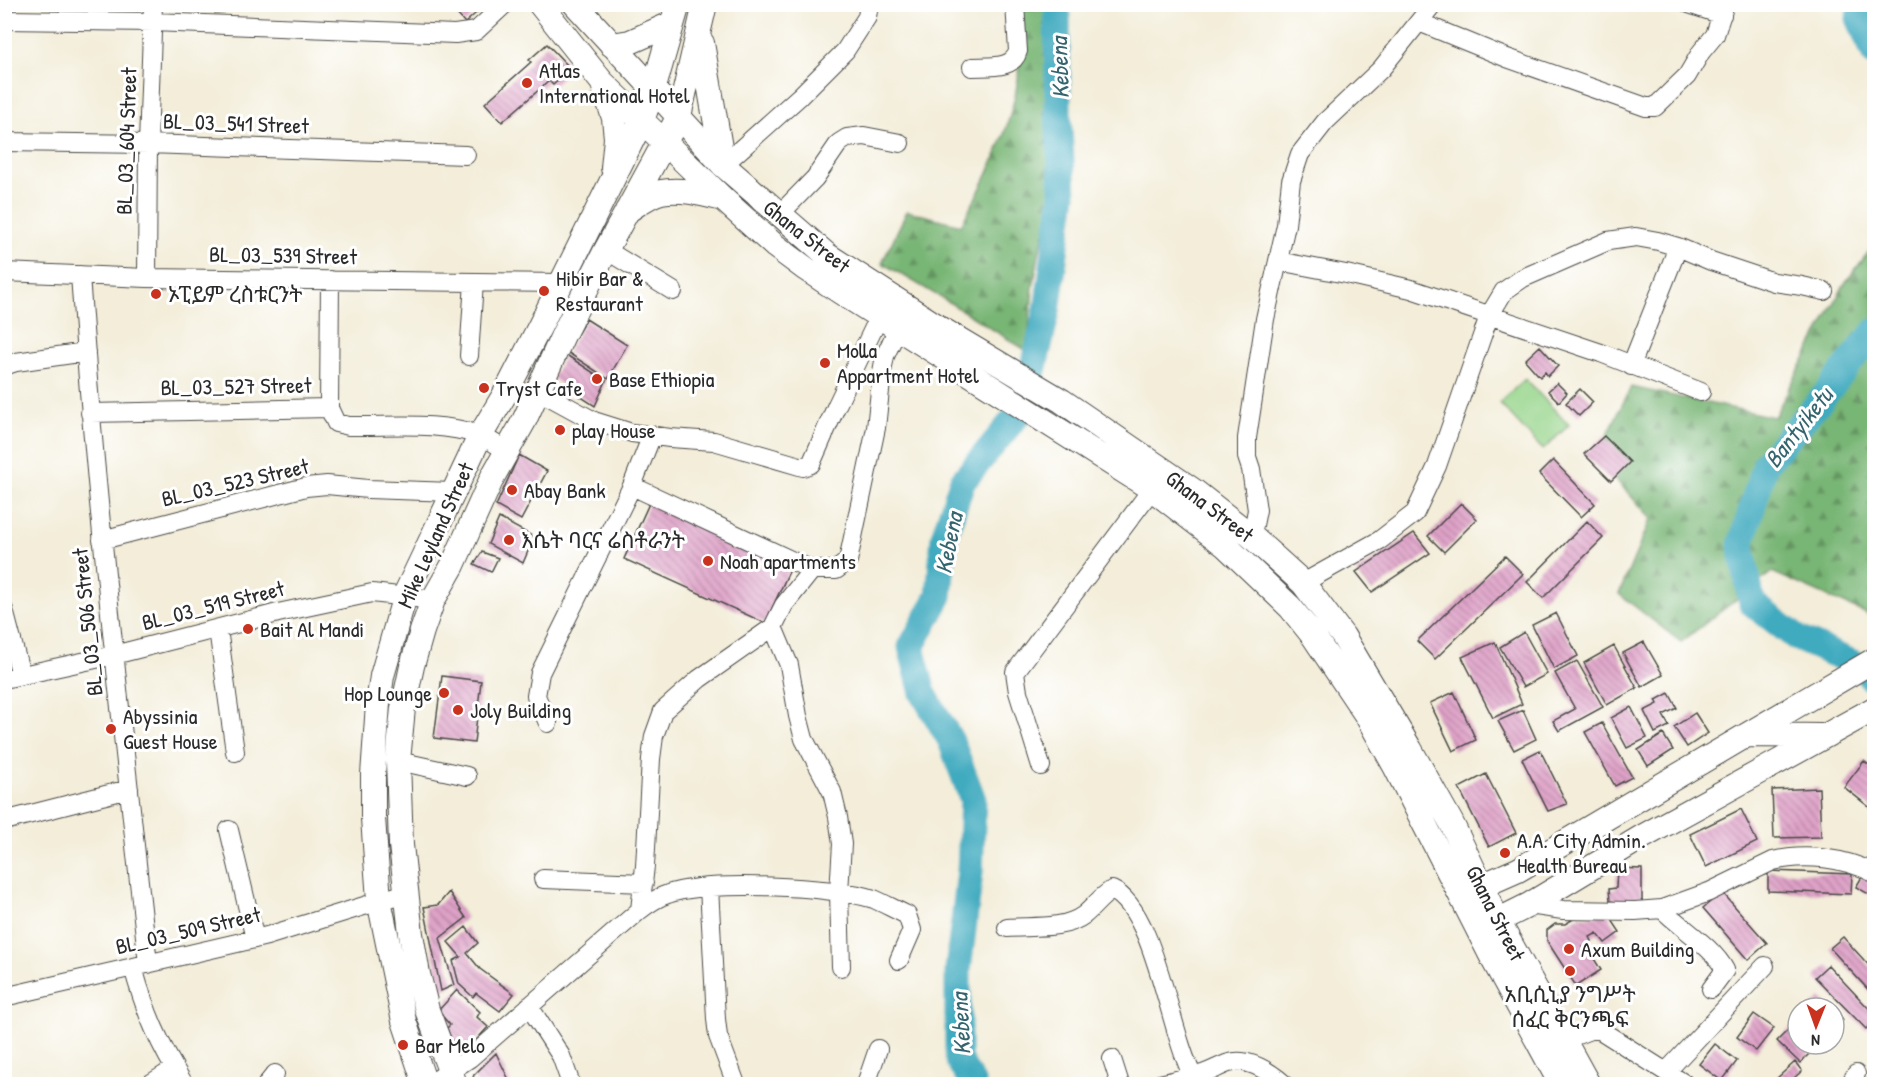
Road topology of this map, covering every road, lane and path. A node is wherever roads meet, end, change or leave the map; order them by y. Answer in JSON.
{"nodes":[{"id":1,"x":505,"y":4,"type":"edge"},
{"id":2,"x":540,"y":4,"type":"edge"},
{"id":3,"x":575,"y":4,"type":"edge"},
{"id":4,"x":705,"y":4,"type":"edge"},
{"id":5,"x":869,"y":4,"type":"edge"},
{"id":6,"x":1015,"y":4,"type":"edge"},
{"id":7,"x":1433,"y":4,"type":"edge"},
{"id":8,"x":1689,"y":4,"type":"edge"},
{"id":9,"x":1724,"y":10,"type":"edge"},
{"id":10,"x":153,"y":14,"type":"edge"},
{"id":11,"x":674,"y":14,"type":"edge"},
{"id":12,"x":4,"y":20,"type":"edge"},
{"id":13,"x":1419,"y":22,"type":"junction"},
{"id":14,"x":701,"y":29,"type":"junction"},
{"id":15,"x":612,"y":45,"type":"junction"},
{"id":16,"x":972,"y":67,"type":"dead end"},
{"id":17,"x":602,"y":82,"type":"junction"},
{"id":18,"x":653,"y":91,"type":"junction"},
{"id":19,"x":679,"y":116,"type":"junction"},
{"id":20,"x":642,"y":120,"type":"junction"},
{"id":21,"x":4,"y":142,"type":"edge"},
{"id":22,"x":665,"y":142,"type":"junction"},
{"id":23,"x":900,"y":143,"type":"dead end"},
{"id":24,"x":148,"y":144,"type":"junction"},
{"id":25,"x":466,"y":155,"type":"dead end"},
{"id":26,"x":723,"y":165,"type":"junction"},
{"id":27,"x":612,"y":181,"type":"junction"},
{"id":28,"x":723,"y":199,"type":"junction"},
{"id":29,"x":627,"y":211,"type":"junction"},
{"id":30,"x":779,"y":215,"type":"junction"},
{"id":31,"x":1678,"y":247,"type":"junction"},
{"id":32,"x":606,"y":250,"type":"junction"},
{"id":33,"x":1278,"y":261,"type":"junction"},
{"id":34,"x":4,"y":272,"type":"edge"},
{"id":35,"x":80,"y":275,"type":"junction"},
{"id":36,"x":147,"y":278,"type":"junction"},
{"id":37,"x":330,"y":279,"type":"junction"},
{"id":38,"x":474,"y":282,"type":"junction"},
{"id":39,"x":560,"y":283,"type":"junction"},
{"id":40,"x":673,"y":291,"type":"dead end"},
{"id":41,"x":1824,"y":291,"type":"dead end"},
{"id":42,"x":1489,"y":316,"type":"junction"},
{"id":43,"x":888,"y":322,"type":"junction"},
{"id":44,"x":86,"y":352,"type":"junction"},
{"id":45,"x":469,"y":356,"type":"dead end"},
{"id":46,"x":4,"y":366,"type":"edge"},
{"id":47,"x":1631,"y":366,"type":"junction"},
{"id":48,"x":539,"y":391,"type":"junction"},
{"id":49,"x":1701,"y":392,"type":"dead end"},
{"id":50,"x":329,"y":408,"type":"junction"},
{"id":51,"x":90,"y":413,"type":"junction"},
{"id":52,"x":652,"y":435,"type":"junction"},
{"id":53,"x":480,"y":436,"type":"junction"},
{"id":54,"x":1106,"y":446,"type":"junction"},
{"id":55,"x":507,"y":451,"type":"junction"},
{"id":56,"x":632,"y":486,"type":"junction"},
{"id":57,"x":1152,"y":489,"type":"junction"},
{"id":58,"x":453,"y":492,"type":"junction"},
{"id":59,"x":1250,"y":535,"type":"junction"},
{"id":60,"x":102,"y":540,"type":"junction"},
{"id":61,"x":812,"y":570,"type":"junction"},
{"id":62,"x":1303,"y":583,"type":"junction"},
{"id":63,"x":405,"y":595,"type":"junction"},
{"id":64,"x":433,"y":600,"type":"junction"},
{"id":65,"x":4,"y":610,"type":"edge"},
{"id":66,"x":773,"y":627,"type":"junction"},
{"id":67,"x":218,"y":629,"type":"junction"},
{"id":68,"x":114,"y":655,"type":"junction"},
{"id":69,"x":1875,"y":660,"type":"edge"},
{"id":70,"x":13,"y":677,"type":"edge"},
{"id":71,"x":1875,"y":709,"type":"edge"},
{"id":72,"x":548,"y":723,"type":"dead end"},
{"id":73,"x":1749,"y":735,"type":"junction"},
{"id":74,"x":1824,"y":736,"type":"junction"},
{"id":75,"x":235,"y":752,"type":"dead end"},
{"id":76,"x":398,"y":761,"type":"junction"},
{"id":77,"x":1041,"y":766,"type":"dead end"},
{"id":78,"x":467,"y":776,"type":"dead end"},
{"id":79,"x":1662,"y":786,"type":"junction"},
{"id":80,"x":129,"y":789,"type":"junction"},
{"id":81,"x":4,"y":822,"type":"edge"},
{"id":82,"x":1451,"y":822,"type":"junction"},
{"id":83,"x":229,"y":830,"type":"dead end"},
{"id":84,"x":1429,"y":835,"type":"junction"},
{"id":85,"x":1642,"y":837,"type":"junction"},
{"id":86,"x":1875,"y":873,"type":"edge"},
{"id":87,"x":543,"y":879,"type":"dead end"},
{"id":88,"x":644,"y":883,"type":"junction"},
{"id":89,"x":709,"y":887,"type":"junction"},
{"id":90,"x":1471,"y":891,"type":"junction"},
{"id":91,"x":839,"y":892,"type":"junction"},
{"id":92,"x":406,"y":893,"type":"junction"},
{"id":93,"x":379,"y":900,"type":"junction"},
{"id":94,"x":1529,"y":905,"type":"junction"},
{"id":95,"x":1662,"y":909,"type":"junction"},
{"id":96,"x":640,"y":910,"type":"junction"},
{"id":97,"x":1488,"y":925,"type":"junction"},
{"id":98,"x":1007,"y":928,"type":"dead end"},
{"id":99,"x":255,"y":939,"type":"junction"},
{"id":100,"x":899,"y":960,"type":"dead end"},
{"id":101,"x":141,"y":966,"type":"junction"},
{"id":102,"x":1765,"y":966,"type":"dead end"},
{"id":103,"x":841,"y":967,"type":"dead end"},
{"id":104,"x":1711,"y":989,"type":"dead end"},
{"id":105,"x":4,"y":997,"type":"edge"},
{"id":106,"x":530,"y":1006,"type":"junction"},
{"id":107,"x":1564,"y":1040,"type":"junction"},
{"id":108,"x":878,"y":1049,"type":"dead end"},
{"id":109,"x":1112,"y":1059,"type":"dead end"},
{"id":110,"x":174,"y":1069,"type":"junction"},
{"id":111,"x":1666,"y":1072,"type":"junction"},
{"id":112,"x":1193,"y":1076,"type":"junction"},
{"id":113,"x":445,"y":1080,"type":"edge"},
{"id":114,"x":730,"y":1083,"type":"edge"},
{"id":115,"x":150,"y":1084,"type":"edge"},
{"id":116,"x":184,"y":1084,"type":"edge"},
{"id":117,"x":425,"y":1084,"type":"edge"},
{"id":118,"x":571,"y":1084,"type":"edge"},
{"id":119,"x":866,"y":1084,"type":"edge"},
{"id":120,"x":1120,"y":1084,"type":"edge"},
{"id":121,"x":1160,"y":1084,"type":"edge"},
{"id":122,"x":1284,"y":1084,"type":"edge"},
{"id":123,"x":1561,"y":1084,"type":"edge"},
{"id":124,"x":1588,"y":1084,"type":"edge"},
{"id":125,"x":1684,"y":1084,"type":"edge"}],
"edges":[{"from":1,"to":10,"type":"street"},
{"from":2,"to":17,"type":"main road"},
{"from":3,"to":15,"type":"main road","name":"Ghana Street"},
{"from":4,"to":14,"type":"main road"},
{"from":5,"to":26,"type":"street"},
{"from":6,"to":16,"type":"street"},
{"from":7,"to":13,"type":"street"},
{"from":8,"to":9,"type":"street"},
{"from":9,"to":13,"type":"street"},
{"from":10,"to":12,"type":"street"},
{"from":10,"to":24,"type":"street","name":"BL_03_604 Street"},
{"from":11,"to":15,"type":"main road"},
{"from":11,"to":18,"type":"main road","name":"Mike Leyland Street"},
{"from":13,"to":33,"type":"street"},
{"from":14,"to":19,"type":"main road","name":"Mike Leyland Street"},
{"from":14,"to":26,"type":"main road"},
{"from":15,"to":18,"type":"main road","name":"Ghana Street"},
{"from":17,"to":20,"type":"main road","name":"Ghana Street"},
{"from":17,"to":27,"type":"main road"},
{"from":18,"to":19,"type":"main road","name":"Ghana Street"},
{"from":18,"to":20,"type":"main road","name":"Mike Leyland Street"},
{"from":19,"to":22,"type":"main road","name":"Mike Leyland Street"},
{"from":19,"to":26,"type":"main road","name":"Ghana Street"},
{"from":20,"to":22,"type":"main road","name":"Ghana Street"},
{"from":20,"to":27,"type":"main road","name":"Mike Leyland Street"},
{"from":21,"to":24,"type":"street","name":"BL_03_541 Street"},
{"from":22,"to":28,"type":"main road","name":"Ghana Street"},
{"from":22,"to":29,"type":"main road","name":"Mike Leyland Street"},
{"from":23,"to":30,"type":"street"},
{"from":24,"to":25,"type":"street","name":"BL_03_541 Street"},
{"from":24,"to":36,"type":"street","name":"BL_03_604 Street"},
{"from":26,"to":30,"type":"main road","name":"Ghana Street"},
{"from":27,"to":39,"type":"main road","name":"Mike Leyland Street"},
{"from":28,"to":29,"type":"main road"},
{"from":28,"to":43,"type":"main road","name":"Ghana Street"},
{"from":29,"to":32,"type":"main road","name":"Mike Leyland Street"},
{"from":30,"to":54,"type":"main road","name":"Ghana Street"},
{"from":31,"to":41,"type":"street"},
{"from":31,"to":42,"type":"street"},
{"from":31,"to":47,"type":"street"},
{"from":32,"to":40,"type":"street"},
{"from":32,"to":48,"type":"main road","name":"Mike Leyland Street"},
{"from":33,"to":42,"type":"street"},
{"from":33,"to":59,"type":"street"},
{"from":34,"to":35,"type":"street","name":"BL_03_539 Street"},
{"from":35,"to":36,"type":"street","name":"BL_03_539 Street"},
{"from":35,"to":44,"type":"street","name":"BL_03_506 Street"},
{"from":36,"to":37,"type":"street","name":"BL_03_539 Street"},
{"from":37,"to":38,"type":"street","name":"BL_03_539 Street"},
{"from":37,"to":50,"type":"street"},
{"from":38,"to":39,"type":"street","name":"BL_03_539 Street"},
{"from":38,"to":45,"type":"street"},
{"from":39,"to":53,"type":"main road","name":"Mike Leyland Street"},
{"from":42,"to":47,"type":"street"},
{"from":42,"to":62,"type":"street"},
{"from":43,"to":52,"type":"street"},
{"from":43,"to":54,"type":"main road","name":"Ghana Street"},
{"from":43,"to":61,"type":"street"},
{"from":44,"to":46,"type":"street"},
{"from":44,"to":51,"type":"street","name":"BL_03_506 Street"},
{"from":47,"to":49,"type":"street"},
{"from":48,"to":52,"type":"street"},
{"from":48,"to":55,"type":"main road","name":"Mike Leyland Street"},
{"from":50,"to":51,"type":"street","name":"BL_03_527 Street"},
{"from":50,"to":53,"type":"street","name":"BL_03_527 Street"},
{"from":51,"to":60,"type":"street","name":"BL_03_506 Street"},
{"from":52,"to":56,"type":"street"},
{"from":53,"to":55,"type":"street"},
{"from":53,"to":58,"type":"main road","name":"Mike Leyland Street"},
{"from":54,"to":57,"type":"main road","name":"Ghana Street"},
{"from":54,"to":59,"type":"main road","name":"Ghana Street"},
{"from":55,"to":64,"type":"main road","name":"Mike Leyland Street"},
{"from":56,"to":61,"type":"street"},
{"from":56,"to":72,"type":"street"},
{"from":57,"to":77,"type":"street"},
{"from":57,"to":84,"type":"main road","name":"Ghana Street"},
{"from":58,"to":60,"type":"street","name":"BL_03_523 Street"},
{"from":58,"to":63,"type":"main road","name":"Mike Leyland Street"},
{"from":59,"to":62,"type":"main road","name":"Ghana Street"},
{"from":60,"to":68,"type":"street","name":"BL_03_506 Street"},
{"from":61,"to":66,"type":"street"},
{"from":62,"to":82,"type":"main road","name":"Ghana Street"},
{"from":63,"to":64,"type":"street","name":"BL_03_519 Street"},
{"from":63,"to":67,"type":"street","name":"BL_03_519 Street"},
{"from":63,"to":93,"type":"main road","name":"Mike Leyland Street"},
{"from":64,"to":76,"type":"main road","name":"Mike Leyland Street"},
{"from":65,"to":70,"type":"street"},
{"from":66,"to":88,"type":"street"},
{"from":66,"to":91,"type":"street"},
{"from":67,"to":68,"type":"street","name":"BL_03_519 Street"},
{"from":67,"to":75,"type":"street"},
{"from":68,"to":70,"type":"street","name":"BL_03_519 Street"},
{"from":68,"to":80,"type":"street","name":"BL_03_506 Street"},
{"from":69,"to":73,"type":"main road"},
{"from":71,"to":74,"type":"main road"},
{"from":73,"to":74,"type":"main road"},
{"from":73,"to":79,"type":"main road"},
{"from":74,"to":85,"type":"main road"},
{"from":76,"to":78,"type":"street"},
{"from":76,"to":92,"type":"main road","name":"Mike Leyland Street"},
{"from":79,"to":85,"type":"main road"},
{"from":79,"to":90,"type":"main road"},
{"from":80,"to":81,"type":"street"},
{"from":80,"to":101,"type":"street","name":"BL_03_506 Street"},
{"from":82,"to":84,"type":"main road"},
{"from":82,"to":90,"type":"main road","name":"Ghana Street"},
{"from":83,"to":99,"type":"street"},
{"from":84,"to":90,"type":"main road","name":"Ghana Street"},
{"from":85,"to":94,"type":"main road"},
{"from":86,"to":95,"type":"street"},
{"from":87,"to":88,"type":"street"},
{"from":88,"to":96,"type":"street"},
{"from":89,"to":91,"type":"street"},
{"from":89,"to":96,"type":"street"},
{"from":89,"to":114,"type":"street"},
{"from":90,"to":97,"type":"main road","name":"Ghana Street"},
{"from":91,"to":100,"type":"street"},
{"from":91,"to":103,"type":"street"},
{"from":92,"to":93,"type":"street","name":"BL_03_509 Street"},
{"from":92,"to":113,"type":"main road","name":"Mike Leyland Street"},
{"from":93,"to":99,"type":"street","name":"BL_03_509 Street"},
{"from":93,"to":117,"type":"main road","name":"Mike Leyland Street"},
{"from":94,"to":95,"type":"street"},
{"from":94,"to":97,"type":"main road"},
{"from":95,"to":104,"type":"street"},
{"from":96,"to":106,"type":"street"},
{"from":97,"to":107,"type":"main road","name":"Ghana Street"},
{"from":97,"to":123,"type":"main road","name":"Ghana Street"},
{"from":98,"to":112,"type":"street"},
{"from":99,"to":101,"type":"street","name":"BL_03_509 Street"},
{"from":101,"to":105,"type":"street","name":"BL_03_509 Street"},
{"from":101,"to":110,"type":"street","name":"BL_03_506 Street"},
{"from":102,"to":111,"type":"street"},
{"from":106,"to":113,"type":"street"},
{"from":106,"to":118,"type":"street"},
{"from":107,"to":111,"type":"street"},
{"from":107,"to":124,"type":"main road","name":"Ghana Street"},
{"from":108,"to":119,"type":"street"},
{"from":109,"to":120,"type":"street"},
{"from":110,"to":115,"type":"street"},
{"from":110,"to":116,"type":"street","name":"BL_03_506 Street"},
{"from":111,"to":125,"type":"street"},
{"from":112,"to":121,"type":"street"},
{"from":112,"to":122,"type":"street"}]}
